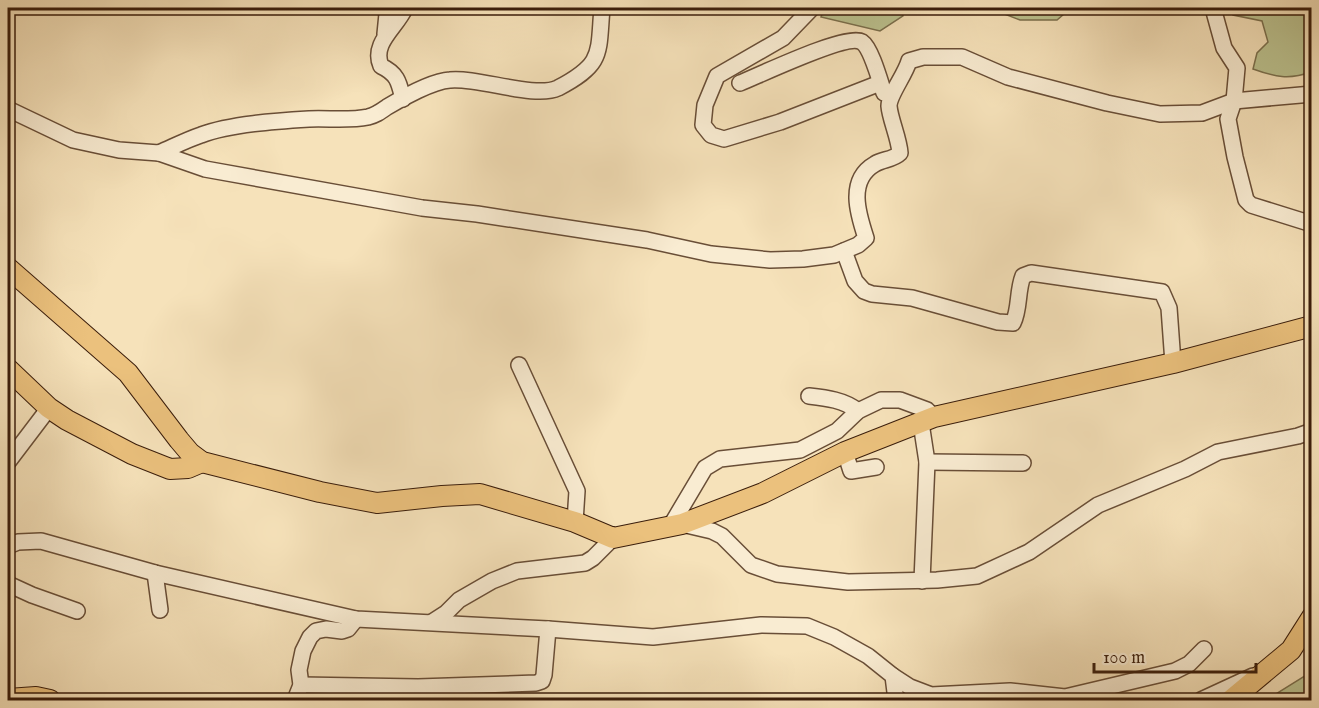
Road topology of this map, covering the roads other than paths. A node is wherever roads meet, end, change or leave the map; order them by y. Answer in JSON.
{"nodes":[{"id":1,"x":384,"y":8,"type":"edge"},
{"id":2,"x":405,"y":8,"type":"edge"},
{"id":3,"x":602,"y":8,"type":"edge"},
{"id":4,"x":812,"y":8,"type":"edge"},
{"id":5,"x":1213,"y":8,"type":"edge"},
{"id":6,"x":385,"y":34,"type":"junction"},
{"id":7,"x":740,"y":83,"type":"dead end"},
{"id":8,"x":880,"y":83,"type":"junction"},
{"id":9,"x":1311,"y":94,"type":"edge"},
{"id":10,"x":402,"y":99,"type":"junction"},
{"id":11,"x":1234,"y":101,"type":"junction"},
{"id":12,"x":889,"y":104,"type":"junction"},
{"id":13,"x":8,"y":109,"type":"edge"},
{"id":14,"x":159,"y":153,"type":"junction"},
{"id":15,"x":1311,"y":224,"type":"edge"},
{"id":16,"x":844,"y":250,"type":"junction"},
{"id":17,"x":8,"y":268,"type":"edge"},
{"id":18,"x":1311,"y":326,"type":"edge"},
{"id":19,"x":1173,"y":363,"type":"junction"},
{"id":20,"x":519,"y":365,"type":"dead end"},
{"id":21,"x":8,"y":369,"type":"edge"},
{"id":22,"x":809,"y":396,"type":"dead end"},
{"id":23,"x":49,"y":408,"type":"junction"},
{"id":24,"x":858,"y":411,"type":"junction"},
{"id":25,"x":928,"y":420,"type":"junction"},
{"id":26,"x":1311,"y":431,"type":"edge"},
{"id":27,"x":844,"y":452,"type":"junction"},
{"id":28,"x":8,"y":462,"type":"edge"},
{"id":29,"x":202,"y":462,"type":"junction"},
{"id":30,"x":927,"y":462,"type":"junction"},
{"id":31,"x":1023,"y":463,"type":"dead end"},
{"id":32,"x":876,"y":467,"type":"dead end"},
{"id":33,"x":575,"y":522,"type":"junction"},
{"id":34,"x":676,"y":525,"type":"junction"},
{"id":35,"x":613,"y":538,"type":"junction"},
{"id":36,"x":8,"y":546,"type":"edge"},
{"id":37,"x":155,"y":573,"type":"junction"},
{"id":38,"x":922,"y":581,"type":"junction"},
{"id":39,"x":8,"y":584,"type":"edge"},
{"id":40,"x":160,"y":610,"type":"dead end"},
{"id":41,"x":77,"y":611,"type":"dead end"},
{"id":42,"x":1311,"y":617,"type":"edge"},
{"id":43,"x":356,"y":619,"type":"junction"},
{"id":44,"x":432,"y":622,"type":"junction"},
{"id":45,"x":548,"y":629,"type":"junction"},
{"id":46,"x":1204,"y":649,"type":"dead end"},
{"id":47,"x":1267,"y":671,"type":"junction"},
{"id":48,"x":893,"y":676,"type":"junction"},
{"id":49,"x":301,"y":685,"type":"junction"},
{"id":50,"x":8,"y":699,"type":"edge"},
{"id":51,"x":50,"y":700,"type":"edge"},
{"id":52,"x":295,"y":700,"type":"edge"},
{"id":53,"x":896,"y":700,"type":"edge"},
{"id":54,"x":1201,"y":700,"type":"edge"},
{"id":55,"x":1231,"y":700,"type":"edge"}],
"edges":[{"from":1,"to":6,"type":"street"},
{"from":2,"to":6,"type":"street"},
{"from":3,"to":10,"type":"street"},
{"from":4,"to":8,"type":"street"},
{"from":5,"to":11,"type":"street"},
{"from":6,"to":10,"type":"street"},
{"from":7,"to":8,"type":"street"},
{"from":8,"to":12,"type":"street"},
{"from":9,"to":11,"type":"street"},
{"from":10,"to":14,"type":"street"},
{"from":11,"to":12,"type":"street"},
{"from":11,"to":15,"type":"street"},
{"from":12,"to":16,"type":"street"},
{"from":13,"to":14,"type":"street"},
{"from":14,"to":16,"type":"street"},
{"from":16,"to":19,"type":"street"},
{"from":17,"to":29,"type":"main road"},
{"from":18,"to":19,"type":"main road"},
{"from":19,"to":25,"type":"main road"},
{"from":20,"to":33,"type":"street"},
{"from":21,"to":23,"type":"main road"},
{"from":22,"to":24,"type":"street"},
{"from":23,"to":28,"type":"street"},
{"from":23,"to":29,"type":"main road"},
{"from":24,"to":25,"type":"street"},
{"from":24,"to":34,"type":"street"},
{"from":25,"to":27,"type":"main road"},
{"from":25,"to":30,"type":"street"},
{"from":26,"to":38,"type":"street"},
{"from":27,"to":32,"type":"street"},
{"from":27,"to":34,"type":"main road"},
{"from":29,"to":33,"type":"main road"},
{"from":30,"to":31,"type":"street"},
{"from":30,"to":38,"type":"street"},
{"from":33,"to":35,"type":"main road"},
{"from":34,"to":35,"type":"main road"},
{"from":34,"to":38,"type":"street"},
{"from":35,"to":44,"type":"street"},
{"from":36,"to":37,"type":"street"},
{"from":37,"to":40,"type":"street"},
{"from":37,"to":43,"type":"street"},
{"from":39,"to":41,"type":"street"},
{"from":42,"to":47,"type":"main road"},
{"from":43,"to":44,"type":"street"},
{"from":43,"to":49,"type":"street"},
{"from":44,"to":45,"type":"street"},
{"from":45,"to":48,"type":"street"},
{"from":45,"to":49,"type":"street"},
{"from":46,"to":48,"type":"street"},
{"from":47,"to":54,"type":"street"},
{"from":47,"to":55,"type":"main road"},
{"from":48,"to":53,"type":"street"},
{"from":49,"to":52,"type":"street"},
{"from":50,"to":51,"type":"main road"}]}
